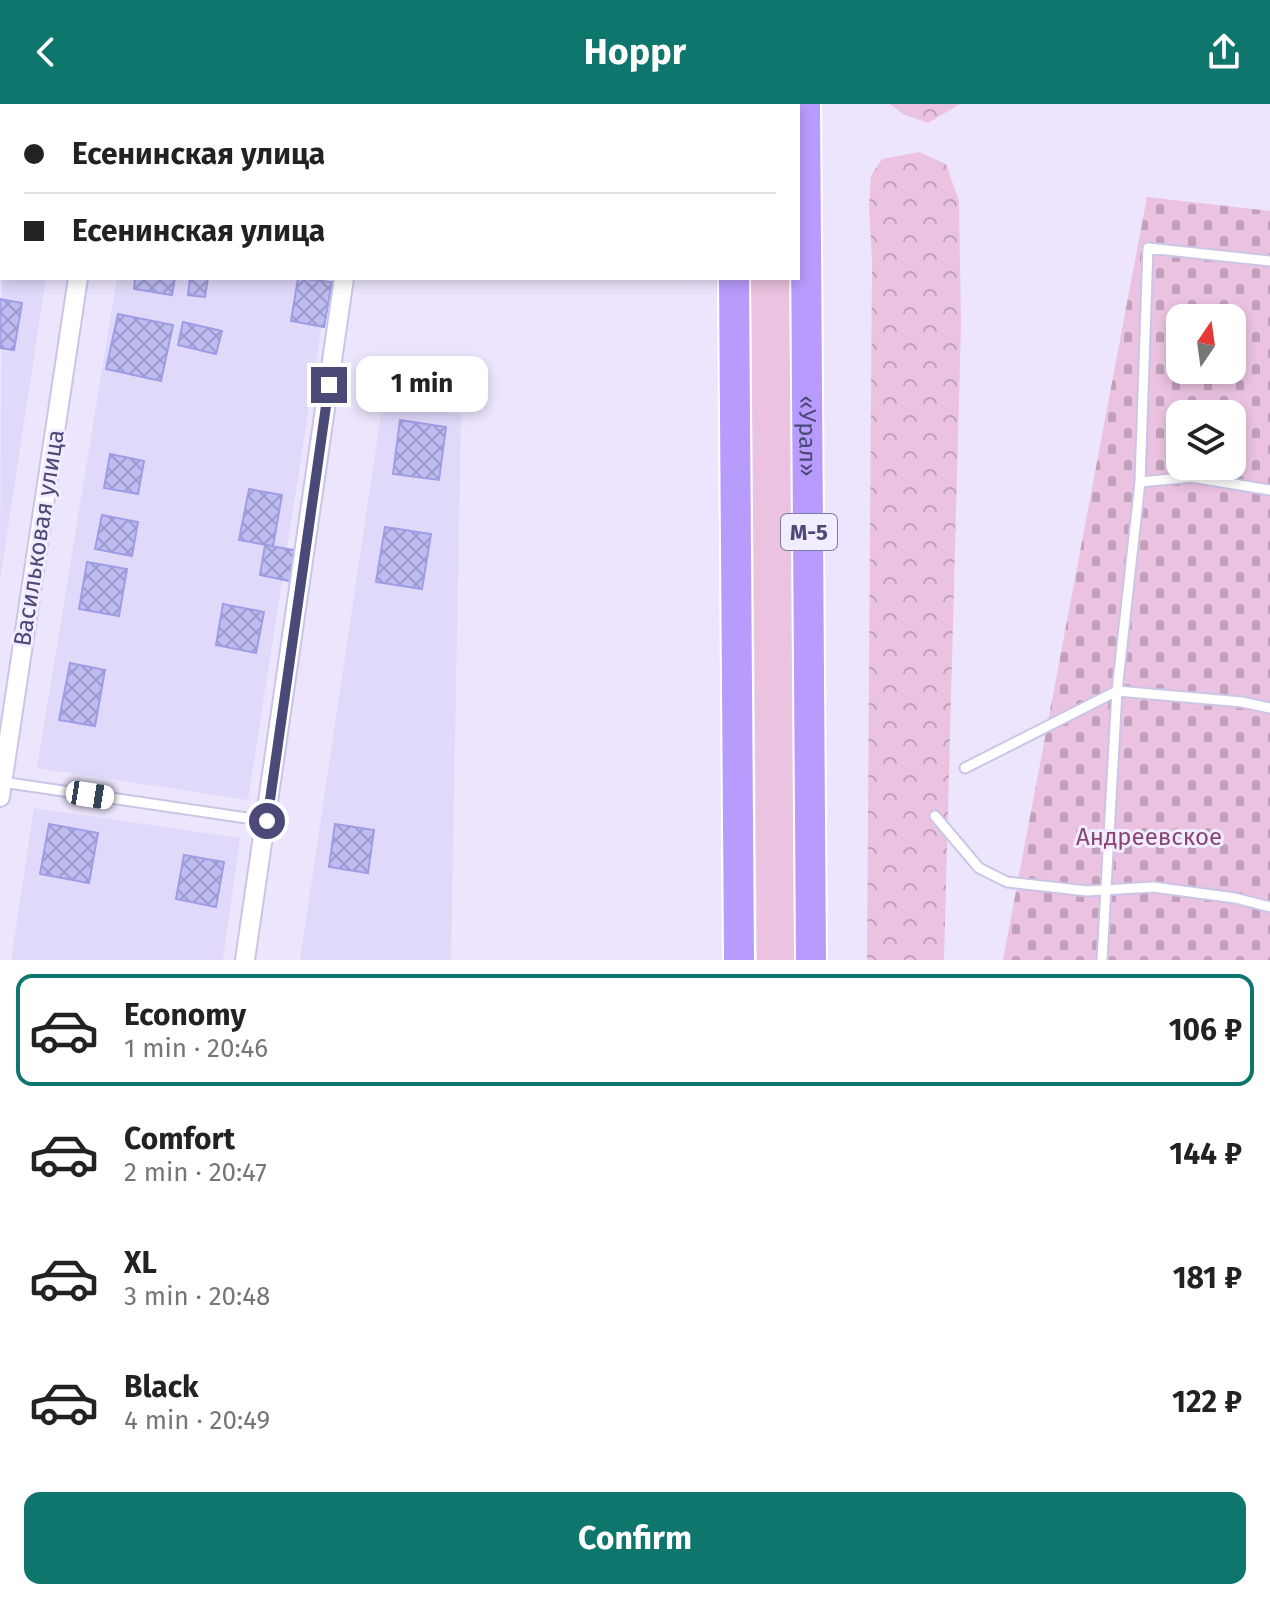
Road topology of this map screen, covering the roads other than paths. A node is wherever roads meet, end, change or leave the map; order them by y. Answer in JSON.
{"nodes":[{"id":1,"x":805,"y":104,"type":"edge"},
{"id":2,"x":1270,"y":261,"type":"edge"},
{"id":3,"x":78,"y":280,"type":"edge"},
{"id":4,"x":344,"y":280,"type":"edge"},
{"id":5,"x":734,"y":280,"type":"edge"},
{"id":6,"x":1140,"y":482,"type":"junction"},
{"id":7,"x":1270,"y":490,"type":"edge"},
{"id":8,"x":1117,"y":691,"type":"junction"},
{"id":9,"x":1270,"y":708,"type":"edge"},
{"id":10,"x":965,"y":768,"type":"dead end"},
{"id":11,"x":1,"y":790,"type":"edge"},
{"id":12,"x":935,"y":816,"type":"dead end"},
{"id":13,"x":267,"y":821,"type":"junction"},
{"id":14,"x":1106,"y":891,"type":"junction"},
{"id":15,"x":1270,"y":907,"type":"edge"},
{"id":16,"x":245,"y":960,"type":"edge"},
{"id":17,"x":739,"y":960,"type":"edge"},
{"id":18,"x":811,"y":960,"type":"edge"},
{"id":19,"x":1102,"y":960,"type":"edge"}],
"edges":[{"from":1,"to":18,"type":"main road","name":"«Урал»","number":"М-5"},
{"from":2,"to":6,"type":"lane"},
{"from":3,"to":11,"type":"street","name":"Васильковая улица"},
{"from":4,"to":13,"type":"street"},
{"from":5,"to":17,"type":"main road"},
{"from":6,"to":7,"type":"lane"},
{"from":6,"to":8,"type":"lane"},
{"from":8,"to":9,"type":"lane"},
{"from":8,"to":10,"type":"lane"},
{"from":8,"to":14,"type":"lane"},
{"from":11,"to":13,"type":"lane"},
{"from":12,"to":14,"type":"lane"},
{"from":13,"to":16,"type":"street"},
{"from":14,"to":15,"type":"lane"},
{"from":14,"to":19,"type":"lane"}]}
